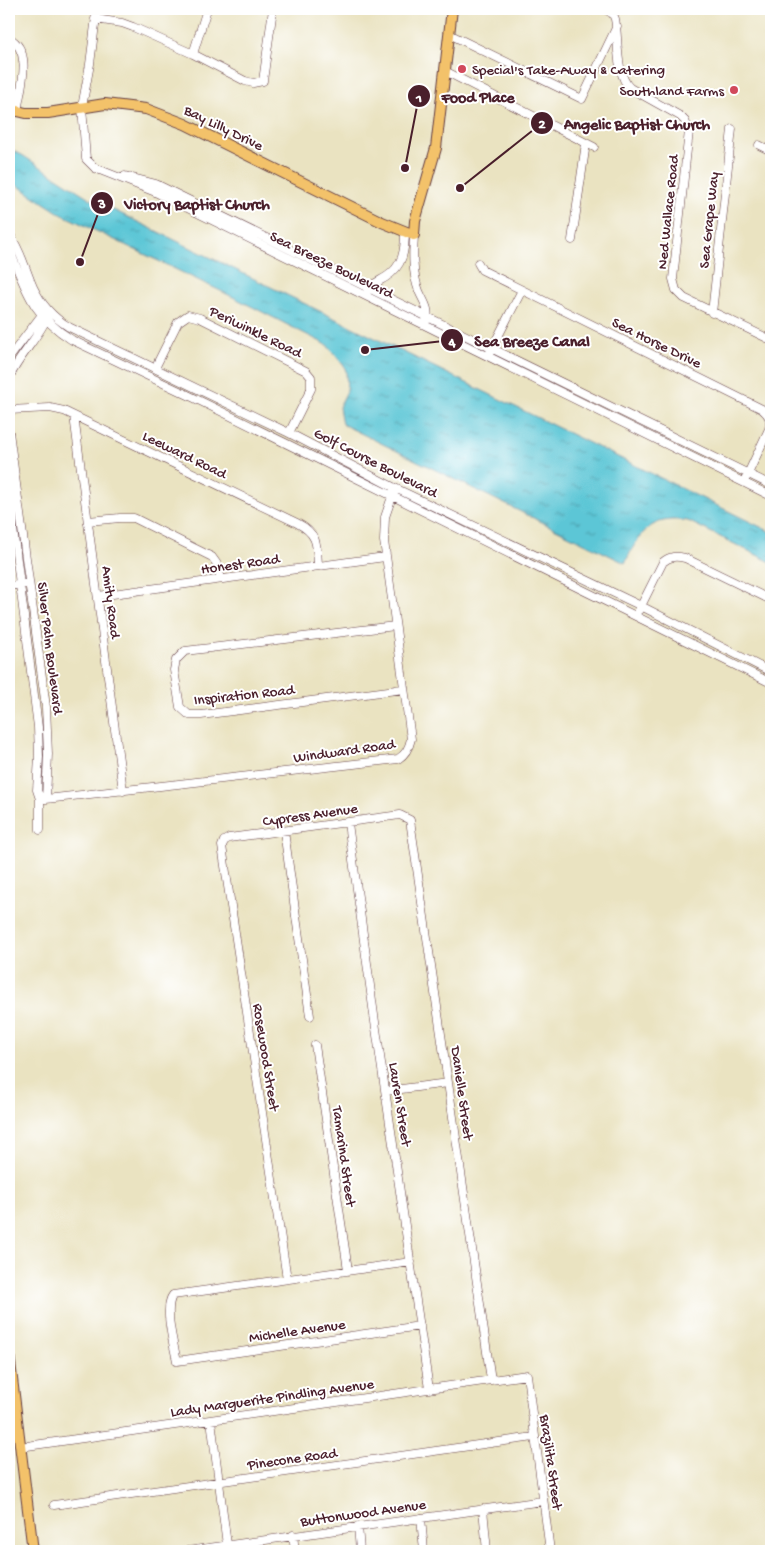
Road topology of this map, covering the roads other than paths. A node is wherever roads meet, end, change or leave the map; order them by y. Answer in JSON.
{"nodes":[{"id":1,"x":96,"y":9,"type":"edge"},
{"id":2,"x":207,"y":9,"type":"edge"},
{"id":3,"x":273,"y":9,"type":"edge"},
{"id":4,"x":452,"y":9,"type":"edge"},
{"id":5,"x":605,"y":9,"type":"edge"},
{"id":6,"x":95,"y":19,"type":"junction"},
{"id":7,"x":616,"y":26,"type":"junction"},
{"id":8,"x":449,"y":34,"type":"junction"},
{"id":9,"x":9,"y":38,"type":"edge"},
{"id":10,"x":193,"y":54,"type":"junction"},
{"id":11,"x":445,"y":71,"type":"junction"},
{"id":12,"x":82,"y":107,"type":"junction"},
{"id":13,"x":13,"y":110,"type":"edge"},
{"id":14,"x":732,"y":130,"type":"dead end"},
{"id":15,"x":586,"y":143,"type":"junction"},
{"id":16,"x":759,"y":145,"type":"dead end"},
{"id":17,"x":594,"y":147,"type":"dead end"},
{"id":18,"x":771,"y":151,"type":"edge"},
{"id":19,"x":409,"y":233,"type":"junction"},
{"id":20,"x":9,"y":234,"type":"edge"},
{"id":21,"x":572,"y":240,"type":"dead end"},
{"id":22,"x":9,"y":249,"type":"edge"},
{"id":23,"x":403,"y":257,"type":"junction"},
{"id":24,"x":413,"y":260,"type":"junction"},
{"id":25,"x":478,"y":263,"type":"dead end"},
{"id":26,"x":522,"y":290,"type":"junction"},
{"id":27,"x":367,"y":292,"type":"junction"},
{"id":28,"x":48,"y":310,"type":"junction"},
{"id":29,"x":712,"y":312,"type":"junction"},
{"id":30,"x":428,"y":317,"type":"junction"},
{"id":31,"x":44,"y":318,"type":"junction"},
{"id":32,"x":424,"y":325,"type":"junction"},
{"id":33,"x":771,"y":340,"type":"edge"},
{"id":34,"x":492,"y":348,"type":"junction"},
{"id":35,"x":488,"y":356,"type":"junction"},
{"id":36,"x":9,"y":358,"type":"edge"},
{"id":37,"x":155,"y":368,"type":"junction"},
{"id":38,"x":9,"y":377,"type":"edge"},
{"id":39,"x":9,"y":410,"type":"edge"},
{"id":40,"x":74,"y":416,"type":"junction"},
{"id":41,"x":9,"y":432,"type":"edge"},
{"id":42,"x":290,"y":433,"type":"junction"},
{"id":43,"x":748,"y":474,"type":"junction"},
{"id":44,"x":744,"y":483,"type":"junction"},
{"id":45,"x":771,"y":485,"type":"edge"},
{"id":46,"x":395,"y":488,"type":"junction"},
{"id":47,"x":771,"y":496,"type":"edge"},
{"id":48,"x":9,"y":497,"type":"edge"},
{"id":49,"x":391,"y":497,"type":"junction"},
{"id":50,"x":20,"y":518,"type":"junction"},
{"id":51,"x":10,"y":519,"type":"edge"},
{"id":52,"x":88,"y":521,"type":"junction"},
{"id":53,"x":385,"y":557,"type":"junction"},
{"id":54,"x":318,"y":566,"type":"junction"},
{"id":55,"x":221,"y":579,"type":"junction"},
{"id":56,"x":25,"y":584,"type":"junction"},
{"id":57,"x":9,"y":586,"type":"edge"},
{"id":58,"x":98,"y":596,"type":"junction"},
{"id":59,"x":771,"y":600,"type":"edge"},
{"id":60,"x":641,"y":606,"type":"junction"},
{"id":61,"x":635,"y":616,"type":"junction"},
{"id":62,"x":395,"y":626,"type":"junction"},
{"id":63,"x":771,"y":672,"type":"edge"},
{"id":64,"x":771,"y":683,"type":"edge"},
{"id":65,"x":404,"y":689,"type":"junction"},
{"id":66,"x":123,"y":790,"type":"junction"},
{"id":67,"x":43,"y":799,"type":"junction"},
{"id":68,"x":400,"y":815,"type":"joint"},
{"id":69,"x":348,"y":822,"type":"junction"},
{"id":70,"x":40,"y":830,"type":"dead end"},
{"id":71,"x":284,"y":831,"type":"junction"},
{"id":72,"x":224,"y":841,"type":"joint"},
{"id":73,"x":310,"y":1016,"type":"dead end"},
{"id":74,"x":315,"y":1045,"type":"dead end"},
{"id":75,"x":448,"y":1083,"type":"junction"},
{"id":76,"x":386,"y":1091,"type":"junction"},
{"id":77,"x":411,"y":1262,"type":"junction"},
{"id":78,"x":348,"y":1270,"type":"junction"},
{"id":79,"x":287,"y":1279,"type":"junction"},
{"id":80,"x":420,"y":1326,"type":"junction"},
{"id":81,"x":9,"y":1354,"type":"edge"},
{"id":82,"x":527,"y":1375,"type":"joint"},
{"id":83,"x":491,"y":1380,"type":"junction"},
{"id":84,"x":429,"y":1389,"type":"junction"},
{"id":85,"x":211,"y":1420,"type":"junction"},
{"id":86,"x":534,"y":1437,"type":"junction"},
{"id":87,"x":20,"y":1446,"type":"junction"},
{"id":88,"x":219,"y":1482,"type":"junction"},
{"id":89,"x":543,"y":1501,"type":"junction"},
{"id":90,"x":54,"y":1505,"type":"dead end"},
{"id":91,"x":483,"y":1509,"type":"junction"},
{"id":92,"x":421,"y":1518,"type":"junction"},
{"id":93,"x":358,"y":1526,"type":"junction"},
{"id":94,"x":293,"y":1535,"type":"junction"},
{"id":95,"x":227,"y":1545,"type":"junction"},
{"id":96,"x":34,"y":1551,"type":"edge"},
{"id":97,"x":187,"y":1551,"type":"edge"},
{"id":98,"x":295,"y":1551,"type":"edge"},
{"id":99,"x":360,"y":1551,"type":"edge"},
{"id":100,"x":424,"y":1551,"type":"edge"},
{"id":101,"x":487,"y":1551,"type":"edge"},
{"id":102,"x":550,"y":1551,"type":"edge"}],
"edges":[{"from":1,"to":6,"type":"street"},
{"from":2,"to":10,"type":"street"},
{"from":3,"to":10,"type":"street"},
{"from":4,"to":8,"type":"main road"},
{"from":5,"to":7,"type":"street","name":"Ned Wallace Road"},
{"from":6,"to":10,"type":"street"},
{"from":6,"to":12,"type":"street"},
{"from":7,"to":8,"type":"street"},
{"from":7,"to":29,"type":"street","name":"Ned Wallace Road"},
{"from":8,"to":11,"type":"main road"},
{"from":9,"to":13,"type":"street"},
{"from":11,"to":15,"type":"street"},
{"from":11,"to":19,"type":"main road"},
{"from":12,"to":13,"type":"main road","name":"Bay Lilly Drive"},
{"from":12,"to":19,"type":"main road","name":"Bay Lilly Drive"},
{"from":12,"to":27,"type":"street","name":"Sea Breeze Boulevard"},
{"from":14,"to":29,"type":"street","name":"Sea Grape Way"},
{"from":15,"to":17,"type":"street"},
{"from":15,"to":21,"type":"street"},
{"from":16,"to":18,"type":"street"},
{"from":19,"to":23,"type":"street"},
{"from":19,"to":24,"type":"street","name":"Sea Breeze Boulevard"},
{"from":20,"to":28,"type":"street","name":"Golf Course Boulevard"},
{"from":22,"to":31,"type":"street","name":"Golf Course Boulevard"},
{"from":23,"to":24,"type":"street"},
{"from":23,"to":27,"type":"street","name":"Sea Breeze Boulevard"},
{"from":24,"to":30,"type":"street","name":"Sea Breeze Boulevard"},
{"from":25,"to":26,"type":"street","name":"Sea Horse Drive"},
{"from":26,"to":34,"type":"street"},
{"from":26,"to":43,"type":"street","name":"Sea Horse Drive"},
{"from":27,"to":30,"type":"street","name":"Sea Breeze Boulevard"},
{"from":27,"to":32,"type":"street","name":"Sea Breeze Boulevard"},
{"from":28,"to":31,"type":"street"},
{"from":28,"to":37,"type":"street","name":"Golf Course Boulevard"},
{"from":29,"to":33,"type":"street","name":"Ned Wallace Road"},
{"from":30,"to":32,"type":"street"},
{"from":30,"to":34,"type":"street","name":"Sea Breeze Boulevard"},
{"from":31,"to":36,"type":"street"},
{"from":31,"to":38,"type":"street"},
{"from":31,"to":49,"type":"street","name":"Golf Course Boulevard"},
{"from":32,"to":35,"type":"street","name":"Sea Breeze Boulevard"},
{"from":34,"to":35,"type":"street"},
{"from":34,"to":43,"type":"street","name":"Sea Breeze Boulevard"},
{"from":35,"to":44,"type":"street","name":"Sea Breeze Boulevard"},
{"from":37,"to":42,"type":"street","name":"Golf Course Boulevard"},
{"from":37,"to":42,"type":"street","name":"Periwinkle Road"},
{"from":39,"to":40,"type":"street","name":"Leeward Road"},
{"from":40,"to":52,"type":"street","name":"Amity Road"},
{"from":40,"to":54,"type":"street","name":"Leeward Road"},
{"from":41,"to":50,"type":"street","name":"Silver Palm Boulevard"},
{"from":42,"to":46,"type":"street","name":"Golf Course Boulevard"},
{"from":43,"to":44,"type":"street","name":"Sea Horse Drive"},
{"from":43,"to":45,"type":"street","name":"Sea Breeze Boulevard"},
{"from":44,"to":47,"type":"street","name":"Sea Breeze Boulevard"},
{"from":46,"to":49,"type":"street","name":"Windward Road"},
{"from":46,"to":60,"type":"street","name":"Golf Course Boulevard"},
{"from":48,"to":51,"type":"street","name":"Silver Palm Boulevard"},
{"from":49,"to":53,"type":"street","name":"Windward Road"},
{"from":49,"to":61,"type":"street","name":"Golf Course Boulevard"},
{"from":50,"to":51,"type":"street"},
{"from":50,"to":56,"type":"street","name":"Silver Palm Boulevard"},
{"from":51,"to":56,"type":"street","name":"Silver Palm Boulevard"},
{"from":52,"to":55,"type":"street"},
{"from":52,"to":58,"type":"street","name":"Amity Road"},
{"from":53,"to":54,"type":"street","name":"Honest Road"},
{"from":53,"to":62,"type":"street","name":"Windward Road"},
{"from":54,"to":55,"type":"street","name":"Honest Road"},
{"from":55,"to":58,"type":"street","name":"Honest Road"},
{"from":56,"to":57,"type":"street"},
{"from":56,"to":67,"type":"street","name":"Silver Palm Boulevard"},
{"from":58,"to":66,"type":"street","name":"Amity Road"},
{"from":59,"to":60,"type":"street"},
{"from":60,"to":61,"type":"street"},
{"from":60,"to":63,"type":"street","name":"Golf Course Boulevard"},
{"from":61,"to":64,"type":"street","name":"Golf Course Boulevard"},
{"from":62,"to":65,"type":"street","name":"Windward Road"},
{"from":62,"to":65,"type":"street","name":"Inspiration Road"},
{"from":65,"to":66,"type":"street","name":"Windward Road"},
{"from":66,"to":67,"type":"street","name":"Windward Road"},
{"from":67,"to":70,"type":"street","name":"Silver Palm Boulevard"},
{"from":68,"to":69,"type":"street","name":"Cypress Avenue"},
{"from":68,"to":75,"type":"street","name":"Danielle Street"},
{"from":69,"to":71,"type":"street","name":"Cypress Avenue"},
{"from":69,"to":76,"type":"street","name":"Lauren Street"},
{"from":71,"to":72,"type":"street","name":"Cypress Avenue"},
{"from":71,"to":73,"type":"street"},
{"from":72,"to":79,"type":"street","name":"Rosewood Street"},
{"from":74,"to":78,"type":"street","name":"Tamarind Street"},
{"from":75,"to":76,"type":"street"},
{"from":75,"to":83,"type":"street","name":"Danielle Street"},
{"from":76,"to":77,"type":"street","name":"Lauren Street"},
{"from":77,"to":78,"type":"street"},
{"from":77,"to":80,"type":"street","name":"Lauren Street"},
{"from":78,"to":79,"type":"street"},
{"from":79,"to":80,"type":"street","name":"Michelle Avenue"},
{"from":80,"to":84,"type":"street","name":"Lauren Street"},
{"from":81,"to":87,"type":"main road"},
{"from":82,"to":83,"type":"street","name":"Lady Marguerite Pindling Avenue"},
{"from":82,"to":86,"type":"street","name":"Brazilita Street"},
{"from":83,"to":84,"type":"street","name":"Lady Marguerite Pindling Avenue"},
{"from":84,"to":85,"type":"street","name":"Lady Marguerite Pindling Avenue"},
{"from":85,"to":87,"type":"street","name":"Lady Marguerite Pindling Avenue"},
{"from":85,"to":88,"type":"street"},
{"from":86,"to":88,"type":"street","name":"Pinecone Road"},
{"from":86,"to":89,"type":"street","name":"Brazilita Street"},
{"from":87,"to":96,"type":"main road"},
{"from":88,"to":90,"type":"street","name":"Pinecone Road"},
{"from":88,"to":95,"type":"street"},
{"from":89,"to":91,"type":"street","name":"Buttonwood Avenue"},
{"from":89,"to":102,"type":"street","name":"Brazilita Street"},
{"from":91,"to":92,"type":"street","name":"Buttonwood Avenue"},
{"from":91,"to":101,"type":"street"},
{"from":92,"to":93,"type":"street","name":"Buttonwood Avenue"},
{"from":92,"to":100,"type":"street"},
{"from":93,"to":94,"type":"street","name":"Buttonwood Avenue"},
{"from":93,"to":99,"type":"street"},
{"from":94,"to":95,"type":"street","name":"Buttonwood Avenue"},
{"from":94,"to":98,"type":"street"},
{"from":95,"to":97,"type":"street","name":"Buttonwood Avenue"}]}
